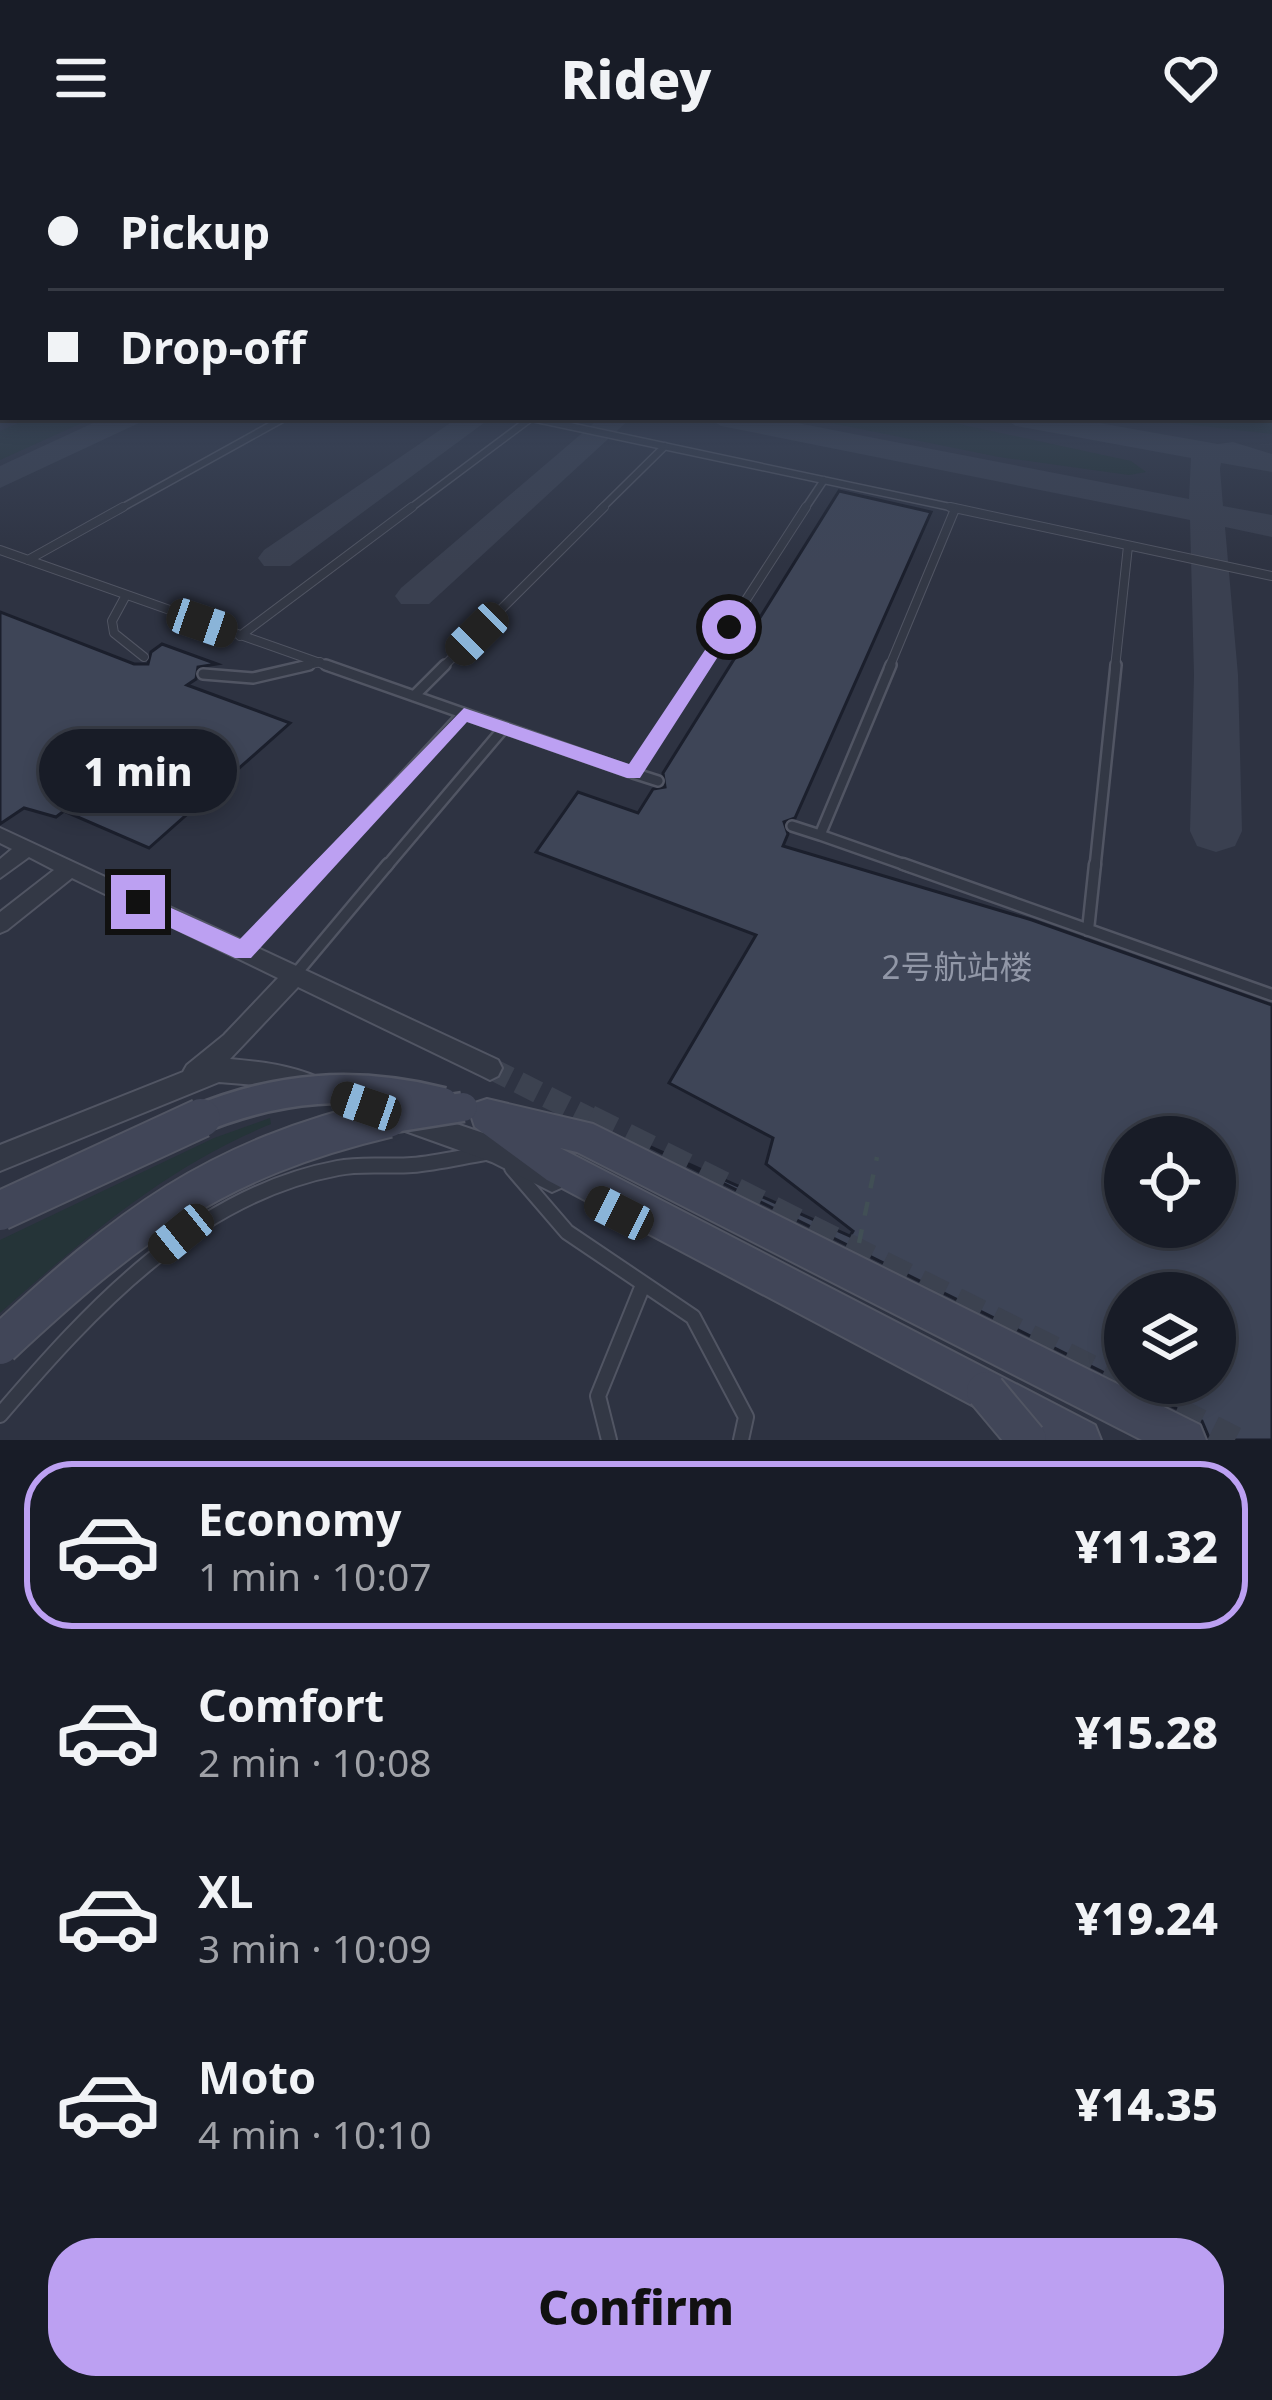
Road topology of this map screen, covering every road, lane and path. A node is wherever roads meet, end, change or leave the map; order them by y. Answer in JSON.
{"nodes":[{"id":1,"x":236,"y":445,"type":"edge"},
{"id":2,"x":492,"y":445,"type":"edge"},
{"id":3,"x":660,"y":445,"type":"edge"},
{"id":4,"x":665,"y":446,"type":"junction"},
{"id":5,"x":824,"y":481,"type":"junction"},
{"id":6,"x":955,"y":509,"type":"junction"},
{"id":7,"x":1128,"y":545,"type":"junction"},
{"id":8,"x":0,"y":550,"type":"edge"},
{"id":9,"x":28,"y":560,"type":"junction"},
{"id":10,"x":1272,"y":576,"type":"edge"},
{"id":11,"x":125,"y":597,"type":"junction"},
{"id":12,"x":240,"y":636,"type":"junction"},
{"id":13,"x":144,"y":657,"type":"dead end"},
{"id":14,"x":320,"y":662,"type":"junction"},
{"id":15,"x":203,"y":674,"type":"dead end"},
{"id":16,"x":414,"y":696,"type":"junction"},
{"id":17,"x":464,"y":714,"type":"junction"},
{"id":18,"x":503,"y":729,"type":"junction"},
{"id":19,"x":633,"y":773,"type":"junction"},
{"id":20,"x":658,"y":781,"type":"dead end"},
{"id":21,"x":792,"y":826,"type":"dead end"},
{"id":22,"x":0,"y":835,"type":"edge"},
{"id":23,"x":820,"y":836,"type":"junction"},
{"id":24,"x":26,"y":849,"type":"junction"},
{"id":25,"x":0,"y":870,"type":"edge"},
{"id":26,"x":68,"y":870,"type":"junction"},
{"id":27,"x":0,"y":924,"type":"edge"},
{"id":28,"x":1088,"y":930,"type":"junction"},
{"id":29,"x":243,"y":951,"type":"junction"},
{"id":30,"x":294,"y":976,"type":"junction"},
{"id":31,"x":1272,"y":994,"type":"edge"},
{"id":32,"x":490,"y":1068,"type":"tunnel mouth"},
{"id":33,"x":161,"y":1091,"type":"junction"},
{"id":34,"x":483,"y":1125,"type":"junction"},
{"id":35,"x":877,"y":1157,"type":"dead end"},
{"id":36,"x":0,"y":1158,"type":"edge"},
{"id":37,"x":0,"y":1211,"type":"edge"},
{"id":38,"x":853,"y":1273,"type":"junction"},
{"id":39,"x":643,"y":1285,"type":"junction"},
{"id":40,"x":0,"y":1345,"type":"edge"},
{"id":41,"x":986,"y":1391,"type":"junction"},
{"id":42,"x":0,"y":1415,"type":"edge"},
{"id":43,"x":609,"y":1440,"type":"edge"},
{"id":44,"x":741,"y":1440,"type":"edge"},
{"id":45,"x":1027,"y":1440,"type":"edge"},
{"id":46,"x":1060,"y":1440,"type":"edge"},
{"id":47,"x":1080,"y":1440,"type":"edge"},
{"id":48,"x":1186,"y":1440,"type":"edge"}],
"edges":[{"from":1,"to":9,"type":"lane"},
{"from":2,"to":12,"type":"lane"},
{"from":3,"to":4,"type":"lane"},
{"from":4,"to":5,"type":"lane"},
{"from":4,"to":16,"type":"lane"},
{"from":5,"to":6,"type":"lane"},
{"from":5,"to":19,"type":"lane"},
{"from":6,"to":7,"type":"lane"},
{"from":6,"to":23,"type":"lane"},
{"from":7,"to":10,"type":"lane"},
{"from":7,"to":28,"type":"lane"},
{"from":8,"to":9,"type":"lane"},
{"from":9,"to":11,"type":"lane"},
{"from":11,"to":12,"type":"lane"},
{"from":11,"to":13,"type":"lane"},
{"from":12,"to":14,"type":"lane"},
{"from":14,"to":15,"type":"lane"},
{"from":14,"to":16,"type":"lane"},
{"from":16,"to":17,"type":"lane"},
{"from":17,"to":18,"type":"lane"},
{"from":17,"to":29,"type":"lane"},
{"from":18,"to":19,"type":"lane"},
{"from":18,"to":30,"type":"lane"},
{"from":19,"to":20,"type":"lane"},
{"from":21,"to":23,"type":"lane"},
{"from":22,"to":24,"type":"street"},
{"from":23,"to":28,"type":"lane"},
{"from":24,"to":25,"type":"street"},
{"from":24,"to":26,"type":"street"},
{"from":26,"to":27,"type":"street"},
{"from":26,"to":29,"type":"street"},
{"from":28,"to":31,"type":"lane"},
{"from":29,"to":30,"type":"street"},
{"from":30,"to":32,"type":"street"},
{"from":30,"to":33,"type":"street"},
{"from":33,"to":34,"type":"street"},
{"from":33,"to":36,"type":"street"},
{"from":34,"to":37,"type":"main road","bridge":true},
{"from":34,"to":38,"type":"main road"},
{"from":34,"to":39,"type":"lane"},
{"from":34,"to":40,"type":"main road","bridge":true},
{"from":34,"to":41,"type":"main road"},
{"from":34,"to":42,"type":"lane"},
{"from":34,"to":46,"type":"street"},
{"from":35,"to":38,"type":"path"},
{"from":38,"to":48,"type":"main road"},
{"from":39,"to":43,"type":"lane"},
{"from":39,"to":44,"type":"lane"},
{"from":41,"to":45,"type":"main road","bridge":true},
{"from":41,"to":47,"type":"main road"}]}
